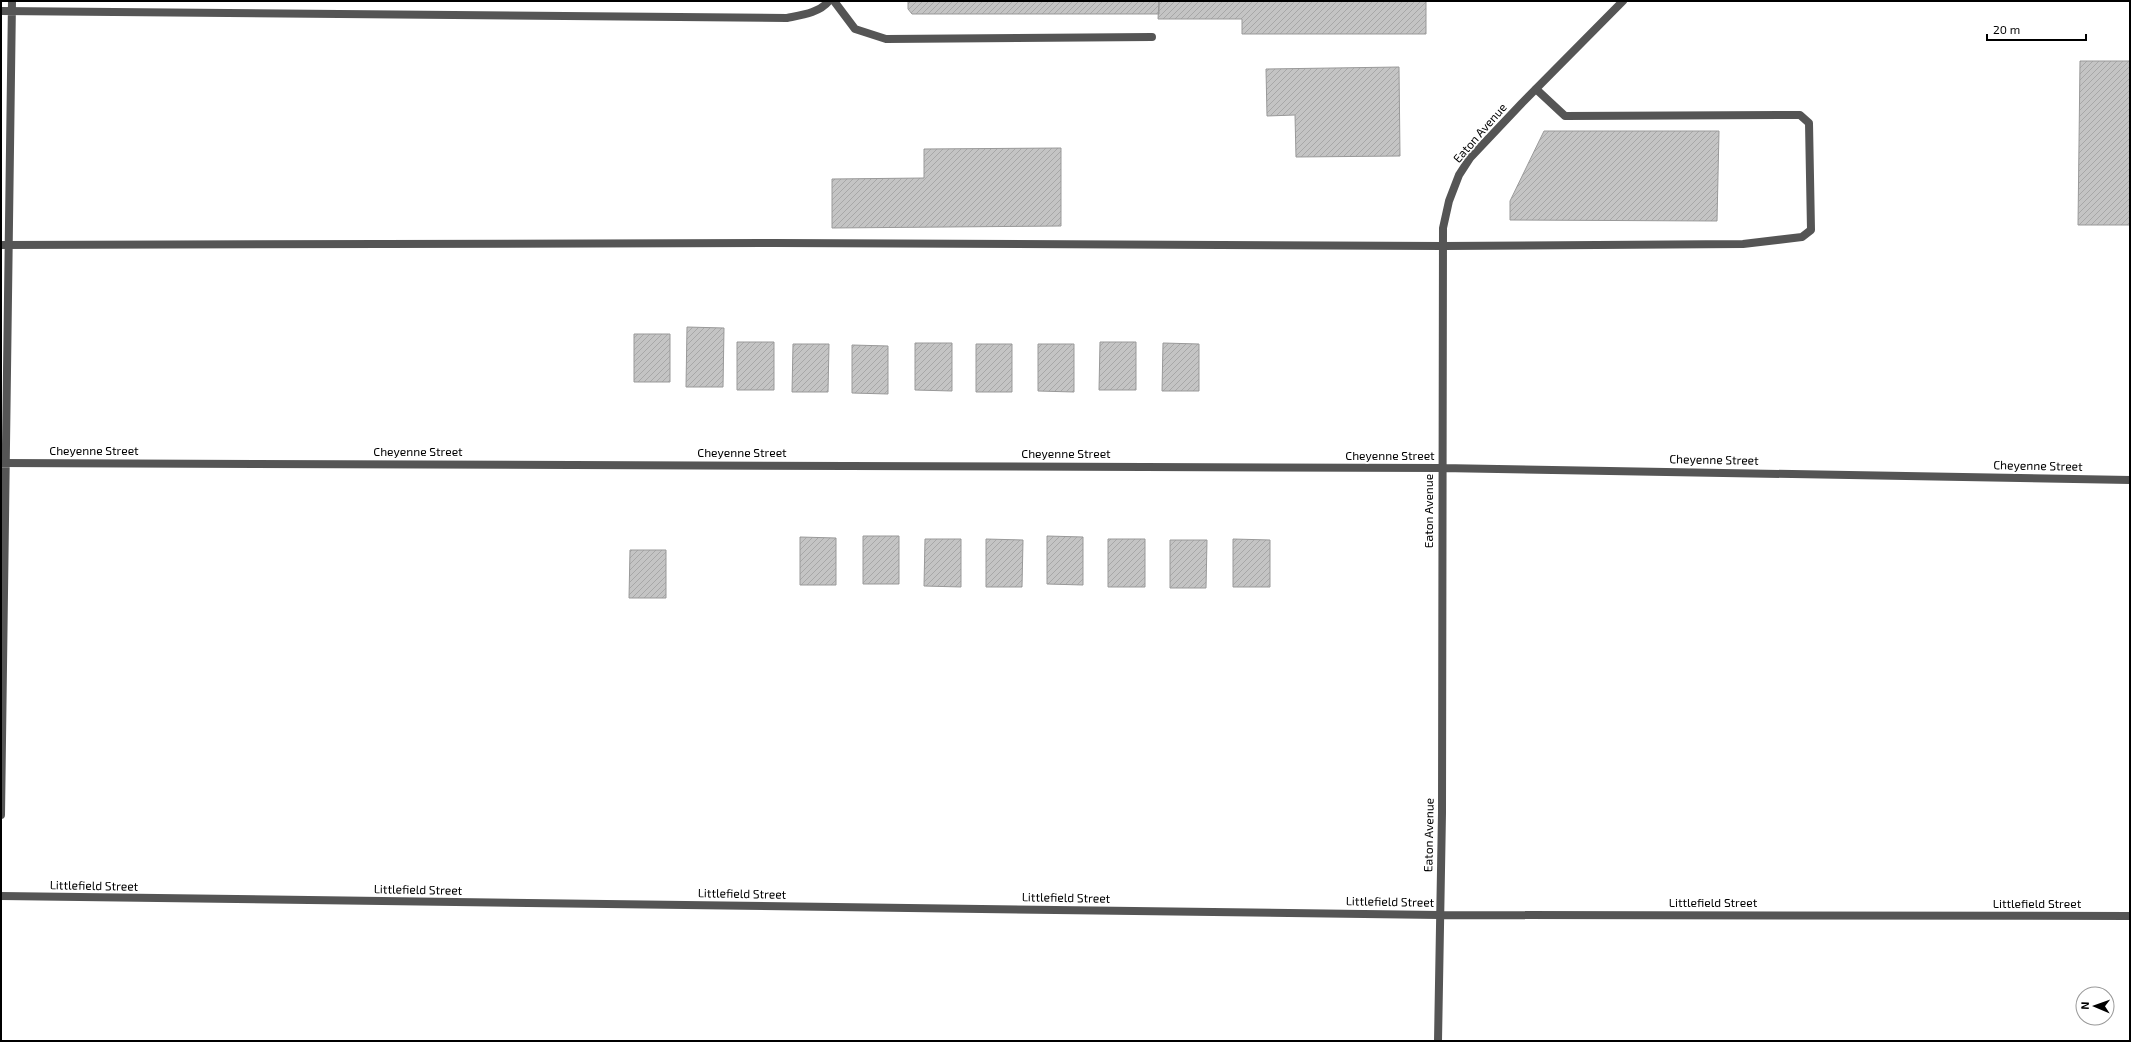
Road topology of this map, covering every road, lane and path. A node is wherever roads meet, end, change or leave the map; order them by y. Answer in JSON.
{"nodes":[{"id":1,"x":12,"y":1,"type":"edge"},
{"id":2,"x":830,"y":1,"type":"edge"},
{"id":3,"x":834,"y":1,"type":"edge"},
{"id":4,"x":1623,"y":1,"type":"edge"},
{"id":5,"x":1,"y":11,"type":"edge"},
{"id":6,"x":12,"y":11,"type":"junction"},
{"id":7,"x":1152,"y":37,"type":"dead end"},
{"id":8,"x":1536,"y":88,"type":"junction"},
{"id":9,"x":5,"y":245,"type":"edge"},
{"id":10,"x":1443,"y":246,"type":"junction"},
{"id":11,"x":3,"y":463,"type":"edge"},
{"id":12,"x":1441,"y":468,"type":"junction"},
{"id":13,"x":2130,"y":480,"type":"edge"},
{"id":14,"x":1,"y":814,"type":"edge"},
{"id":15,"x":1,"y":896,"type":"edge"},
{"id":16,"x":1439,"y":915,"type":"junction"},
{"id":17,"x":2130,"y":916,"type":"edge"},
{"id":18,"x":1438,"y":1041,"type":"edge"}],
"edges":[{"from":1,"to":6,"type":"street"},
{"from":2,"to":6,"type":"street"},
{"from":3,"to":7,"type":"street"},
{"from":4,"to":8,"type":"street","name":"Eaton Avenue"},
{"from":5,"to":6,"type":"street"},
{"from":6,"to":9,"type":"street"},
{"from":8,"to":10,"type":"street","name":"Eaton Avenue"},
{"from":8,"to":10,"type":"street"},
{"from":9,"to":10,"type":"street"},
{"from":9,"to":11,"type":"street"},
{"from":10,"to":12,"type":"street","name":"Eaton Avenue"},
{"from":11,"to":12,"type":"street","name":"Cheyenne Street"},
{"from":11,"to":14,"type":"street"},
{"from":12,"to":13,"type":"street","name":"Cheyenne Street"},
{"from":12,"to":16,"type":"street","name":"Eaton Avenue"},
{"from":15,"to":16,"type":"street","name":"Littlefield Street"},
{"from":16,"to":17,"type":"street","name":"Littlefield Street"},
{"from":16,"to":18,"type":"street","name":"Eaton Avenue"}]}
